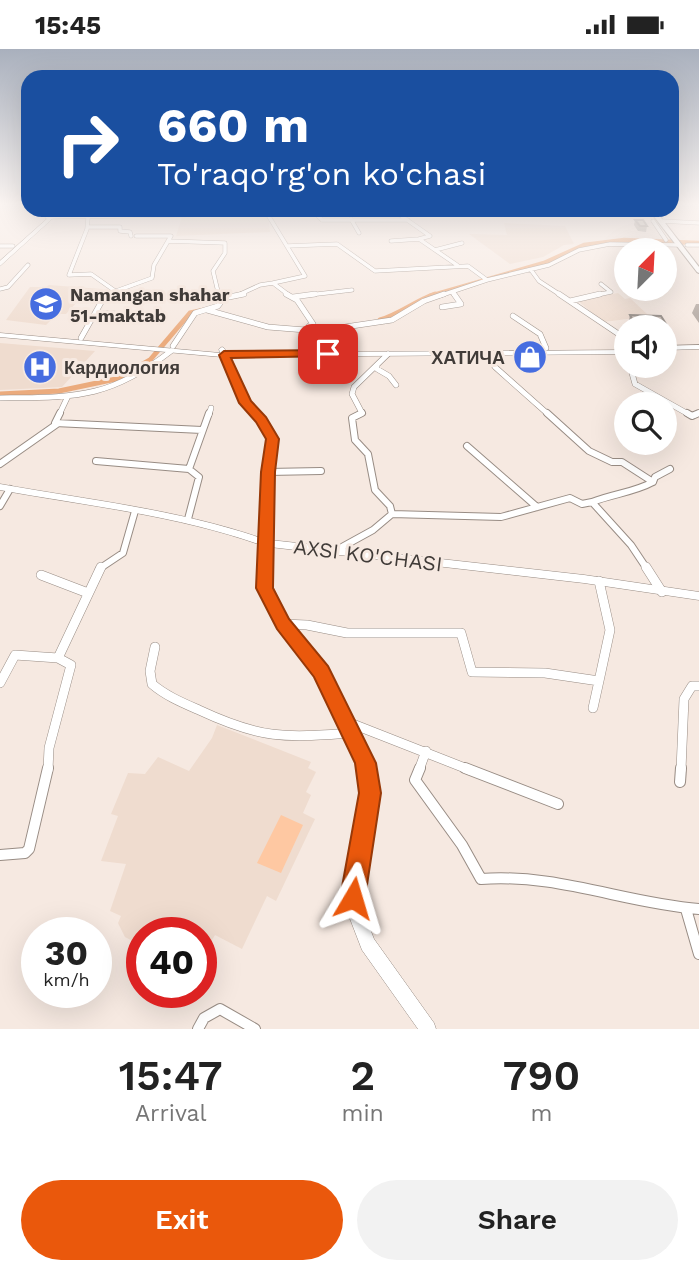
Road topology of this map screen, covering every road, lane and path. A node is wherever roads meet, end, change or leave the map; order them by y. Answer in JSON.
{"nodes":[{"id":1,"x":15,"y":250,"type":"edge"},
{"id":2,"x":78,"y":250,"type":"edge"},
{"id":3,"x":163,"y":250,"type":"edge"},
{"id":4,"x":225,"y":250,"type":"edge"},
{"id":5,"x":289,"y":250,"type":"edge"},
{"id":6,"x":345,"y":250,"type":"edge"},
{"id":7,"x":435,"y":250,"type":"edge"},
{"id":8,"x":580,"y":250,"type":"edge"},
{"id":9,"x":685,"y":250,"type":"edge"},
{"id":10,"x":0,"y":264,"type":"edge"},
{"id":11,"x":28,"y":265,"type":"dead end"},
{"id":12,"x":458,"y":266,"type":"junction"},
{"id":13,"x":531,"y":269,"type":"junction"},
{"id":14,"x":375,"y":271,"type":"junction"},
{"id":15,"x":699,"y":271,"type":"edge"},
{"id":16,"x":366,"y":272,"type":"dead end"},
{"id":17,"x":486,"y":278,"type":"junction"},
{"id":18,"x":273,"y":283,"type":"junction"},
{"id":19,"x":601,"y":284,"type":"dead end"},
{"id":20,"x":0,"y":289,"type":"edge"},
{"id":21,"x":352,"y":290,"type":"dead end"},
{"id":22,"x":116,"y":291,"type":"junction"},
{"id":23,"x":452,"y":292,"type":"junction"},
{"id":24,"x":293,"y":297,"type":"junction"},
{"id":25,"x":222,"y":300,"type":"junction"},
{"id":26,"x":570,"y":301,"type":"junction"},
{"id":27,"x":442,"y":307,"type":"dead end"},
{"id":28,"x":207,"y":310,"type":"junction"},
{"id":29,"x":96,"y":313,"type":"junction"},
{"id":30,"x":159,"y":316,"type":"dead end"},
{"id":31,"x":513,"y":316,"type":"dead end"},
{"id":32,"x":308,"y":330,"type":"junction"},
{"id":33,"x":614,"y":331,"type":"edge"},
{"id":34,"x":0,"y":333,"type":"edge"},
{"id":35,"x":81,"y":338,"type":"junction"},
{"id":36,"x":152,"y":347,"type":"junction"},
{"id":37,"x":546,"y":348,"type":"junction"},
{"id":38,"x":172,"y":349,"type":"junction"},
{"id":39,"x":305,"y":349,"type":"junction"},
{"id":40,"x":699,"y":349,"type":"edge"},
{"id":41,"x":677,"y":350,"type":"edge"},
{"id":42,"x":614,"y":351,"type":"edge"},
{"id":43,"x":223,"y":352,"type":"junction"},
{"id":44,"x":614,"y":352,"type":"edge"},
{"id":45,"x":486,"y":353,"type":"junction"},
{"id":46,"x":388,"y":354,"type":"junction"},
{"id":47,"x":377,"y":365,"type":"junction"},
{"id":48,"x":633,"y":378,"type":"edge"},
{"id":49,"x":396,"y":385,"type":"dead end"},
{"id":50,"x":68,"y":395,"type":"junction"},
{"id":51,"x":0,"y":398,"type":"edge"},
{"id":52,"x":211,"y":408,"type":"dead end"},
{"id":53,"x":699,"y":414,"type":"edge"},
{"id":54,"x":57,"y":424,"type":"junction"},
{"id":55,"x":202,"y":430,"type":"junction"},
{"id":56,"x":467,"y":446,"type":"dead end"},
{"id":57,"x":96,"y":461,"type":"dead end"},
{"id":58,"x":0,"y":464,"type":"edge"},
{"id":59,"x":189,"y":469,"type":"junction"},
{"id":60,"x":670,"y":469,"type":"dead end"},
{"id":61,"x":321,"y":471,"type":"dead end"},
{"id":62,"x":268,"y":472,"type":"junction"},
{"id":63,"x":653,"y":482,"type":"junction"},
{"id":64,"x":5,"y":488,"type":"edge"},
{"id":65,"x":592,"y":502,"type":"junction"},
{"id":66,"x":0,"y":506,"type":"edge"},
{"id":67,"x":537,"y":507,"type":"junction"},
{"id":68,"x":135,"y":511,"type":"junction"},
{"id":69,"x":393,"y":514,"type":"junction"},
{"id":70,"x":188,"y":519,"type":"junction"},
{"id":71,"x":265,"y":543,"type":"junction"},
{"id":72,"x":333,"y":552,"type":"junction"},
{"id":73,"x":40,"y":575,"type":"dead end"},
{"id":74,"x":598,"y":581,"type":"junction"},
{"id":75,"x":663,"y":592,"type":"junction"},
{"id":76,"x":88,"y":593,"type":"junction"},
{"id":77,"x":699,"y":596,"type":"edge"},
{"id":78,"x":283,"y":624,"type":"junction"},
{"id":79,"x":155,"y":647,"type":"dead end"},
{"id":80,"x":58,"y":658,"type":"junction"},
{"id":81,"x":599,"y":681,"type":"junction"},
{"id":82,"x":0,"y":683,"type":"edge"},
{"id":83,"x":699,"y":686,"type":"edge"},
{"id":84,"x":593,"y":708,"type":"dead end"},
{"id":85,"x":344,"y":721,"type":"junction"},
{"id":86,"x":351,"y":733,"type":"junction"},
{"id":87,"x":426,"y":751,"type":"junction"},
{"id":88,"x":680,"y":782,"type":"dead end"},
{"id":89,"x":558,"y":804,"type":"dead end"},
{"id":90,"x":0,"y":855,"type":"edge"},
{"id":91,"x":686,"y":909,"type":"junction"},
{"id":92,"x":699,"y":909,"type":"edge"},
{"id":93,"x":699,"y":954,"type":"edge"},
{"id":94,"x":198,"y":1029,"type":"edge"},
{"id":95,"x":255,"y":1029,"type":"edge"},
{"id":96,"x":428,"y":1029,"type":"edge"}],
"edges":[{"from":1,"to":10,"type":"main road"},
{"from":2,"to":22,"type":"street"},
{"from":3,"to":22,"type":"street"},
{"from":4,"to":25,"type":"street"},
{"from":5,"to":18,"type":"street"},
{"from":6,"to":14,"type":"street"},
{"from":7,"to":12,"type":"street"},
{"from":8,"to":13,"type":"street"},
{"from":9,"to":15,"type":"main road"},
{"from":11,"to":20,"type":"street"},
{"from":12,"to":14,"type":"street"},
{"from":12,"to":17,"type":"street"},
{"from":13,"to":17,"type":"street"},
{"from":13,"to":26,"type":"street"},
{"from":14,"to":16,"type":"street"},
{"from":17,"to":23,"type":"street"},
{"from":18,"to":24,"type":"street"},
{"from":18,"to":25,"type":"street"},
{"from":19,"to":26,"type":"street"},
{"from":21,"to":24,"type":"street"},
{"from":22,"to":29,"type":"street"},
{"from":23,"to":27,"type":"street"},
{"from":23,"to":32,"type":"street"},
{"from":24,"to":32,"type":"street"},
{"from":25,"to":28,"type":"street"},
{"from":26,"to":33,"type":"street"},
{"from":28,"to":32,"type":"street"},
{"from":28,"to":38,"type":"street"},
{"from":29,"to":30,"type":"street"},
{"from":29,"to":35,"type":"street"},
{"from":31,"to":37,"type":"street"},
{"from":32,"to":39,"type":"street"},
{"from":34,"to":35,"type":"main road"},
{"from":34,"to":36,"type":"main road"},
{"from":35,"to":36,"type":"main road"},
{"from":36,"to":38,"type":"main road"},
{"from":37,"to":39,"type":"main road"},
{"from":37,"to":42,"type":"main road"},
{"from":38,"to":43,"type":"main road"},
{"from":38,"to":50,"type":"street"},
{"from":39,"to":43,"type":"main road"},
{"from":40,"to":41,"type":"main road"},
{"from":43,"to":46,"type":"main road"},
{"from":43,"to":62,"type":"main road"},
{"from":44,"to":45,"type":"main road"},
{"from":45,"to":46,"type":"main road"},
{"from":45,"to":63,"type":"street"},
{"from":46,"to":47,"type":"street"},
{"from":47,"to":49,"type":"street"},
{"from":47,"to":69,"type":"street"},
{"from":48,"to":53,"type":"street"},
{"from":50,"to":51,"type":"street"},
{"from":50,"to":54,"type":"street"},
{"from":52,"to":55,"type":"street"},
{"from":54,"to":55,"type":"street"},
{"from":54,"to":58,"type":"street"},
{"from":55,"to":59,"type":"street"},
{"from":56,"to":67,"type":"street"},
{"from":57,"to":59,"type":"street"},
{"from":59,"to":70,"type":"street"},
{"from":60,"to":63,"type":"street"},
{"from":61,"to":62,"type":"street"},
{"from":62,"to":71,"type":"main road"},
{"from":63,"to":65,"type":"street"},
{"from":64,"to":66,"type":"street"},
{"from":64,"to":68,"type":"main road","name":"AXSI KO'CHASI"},
{"from":65,"to":67,"type":"street"},
{"from":65,"to":75,"type":"street"},
{"from":67,"to":69,"type":"street"},
{"from":68,"to":70,"type":"main road","name":"AXSI KO'CHASI"},
{"from":68,"to":76,"type":"street"},
{"from":69,"to":72,"type":"street"},
{"from":70,"to":71,"type":"main road","name":"AXSI KO'CHASI"},
{"from":71,"to":72,"type":"main road","name":"AXSI KO'CHASI"},
{"from":71,"to":78,"type":"main road"},
{"from":72,"to":74,"type":"main road","name":"AXSI KO'CHASI"},
{"from":73,"to":76,"type":"street"},
{"from":74,"to":75,"type":"main road","name":"AXSI KO'CHASI"},
{"from":74,"to":81,"type":"street"},
{"from":75,"to":77,"type":"main road","name":"AXSI KO'CHASI"},
{"from":76,"to":80,"type":"street"},
{"from":78,"to":81,"type":"street"},
{"from":78,"to":85,"type":"main road"},
{"from":79,"to":86,"type":"street"},
{"from":80,"to":82,"type":"street"},
{"from":80,"to":90,"type":"street"},
{"from":81,"to":84,"type":"street"},
{"from":83,"to":88,"type":"street"},
{"from":85,"to":86,"type":"main road"},
{"from":85,"to":87,"type":"street"},
{"from":86,"to":96,"type":"main road"},
{"from":87,"to":89,"type":"street"},
{"from":87,"to":91,"type":"street"},
{"from":91,"to":92,"type":"street"},
{"from":91,"to":93,"type":"street"},
{"from":94,"to":95,"type":"street"}]}
